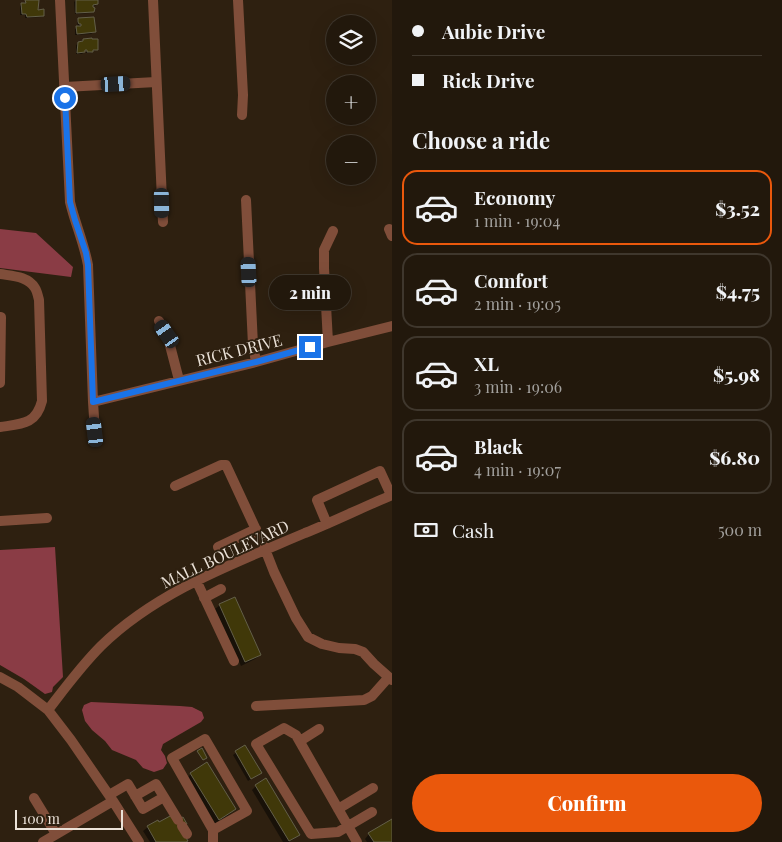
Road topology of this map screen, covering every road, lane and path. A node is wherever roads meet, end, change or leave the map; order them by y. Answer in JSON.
{"nodes":[{"id":1,"x":60,"y":0,"type":"edge"},
{"id":2,"x":153,"y":0,"type":"edge"},
{"id":3,"x":238,"y":0,"type":"edge"},
{"id":4,"x":156,"y":82,"type":"junction"},
{"id":5,"x":65,"y":87,"type":"junction"},
{"id":6,"x":242,"y":115,"type":"dead end"},
{"id":7,"x":246,"y":200,"type":"dead end"},
{"id":8,"x":163,"y":222,"type":"dead end"},
{"id":9,"x":333,"y":231,"type":"dead end"},
{"id":10,"x":0,"y":274,"type":"edge"},
{"id":11,"x":1,"y":317,"type":"edge"},
{"id":12,"x":159,"y":321,"type":"dead end"},
{"id":13,"x":392,"y":326,"type":"edge"},
{"id":14,"x":328,"y":342,"type":"junction"},
{"id":15,"x":256,"y":362,"type":"junction"},
{"id":16,"x":180,"y":380,"type":"junction"},
{"id":17,"x":0,"y":383,"type":"edge"},
{"id":18,"x":93,"y":402,"type":"junction"},
{"id":19,"x":0,"y":427,"type":"edge"},
{"id":20,"x":95,"y":432,"type":"dead end"},
{"id":21,"x":175,"y":486,"type":"dead end"},
{"id":22,"x":392,"y":495,"type":"edge"},
{"id":23,"x":47,"y":518,"type":"dead end"},
{"id":24,"x":0,"y":521,"type":"edge"},
{"id":25,"x":327,"y":524,"type":"junction"},
{"id":26,"x":256,"y":530,"type":"junction"},
{"id":27,"x":218,"y":547,"type":"dead end"},
{"id":28,"x":266,"y":549,"type":"junction"},
{"id":29,"x":197,"y":582,"type":"junction"},
{"id":30,"x":222,"y":589,"type":"dead end"},
{"id":31,"x":204,"y":598,"type":"junction"},
{"id":32,"x":234,"y":660,"type":"dead end"},
{"id":33,"x":0,"y":677,"type":"edge"},
{"id":34,"x":390,"y":679,"type":"edge"},
{"id":35,"x":256,"y":706,"type":"dead end"},
{"id":36,"x":48,"y":710,"type":"junction"},
{"id":37,"x":319,"y":729,"type":"dead end"},
{"id":38,"x":300,"y":741,"type":"junction"},
{"id":39,"x":373,"y":788,"type":"dead end"},
{"id":40,"x":135,"y":796,"type":"junction"},
{"id":41,"x":164,"y":797,"type":"junction"},
{"id":42,"x":34,"y":798,"type":"dead end"},
{"id":43,"x":111,"y":798,"type":"junction"},
{"id":44,"x":338,"y":809,"type":"junction"},
{"id":45,"x":372,"y":812,"type":"dead end"},
{"id":46,"x":348,"y":826,"type":"junction"},
{"id":47,"x":183,"y":827,"type":"dead end"},
{"id":48,"x":212,"y":830,"type":"junction"},
{"id":49,"x":56,"y":834,"type":"junction"},
{"id":50,"x":337,"y":837,"type":"edge"},
{"id":51,"x":43,"y":842,"type":"edge"},
{"id":52,"x":138,"y":842,"type":"edge"},
{"id":53,"x":213,"y":842,"type":"edge"},
{"id":54,"x":357,"y":842,"type":"edge"}],
"edges":[{"from":1,"to":5,"type":"street"},
{"from":2,"to":4,"type":"street"},
{"from":3,"to":6,"type":"street"},
{"from":4,"to":5,"type":"street"},
{"from":4,"to":8,"type":"street"},
{"from":5,"to":18,"type":"street"},
{"from":7,"to":15,"type":"street"},
{"from":9,"to":14,"type":"street"},
{"from":10,"to":19,"type":"street"},
{"from":11,"to":17,"type":"street"},
{"from":12,"to":16,"type":"street"},
{"from":13,"to":14,"type":"street","name":"RICK DRIVE"},
{"from":14,"to":15,"type":"street","name":"RICK DRIVE"},
{"from":15,"to":16,"type":"street","name":"RICK DRIVE"},
{"from":16,"to":18,"type":"street","name":"RICK DRIVE"},
{"from":18,"to":20,"type":"street"},
{"from":21,"to":26,"type":"street"},
{"from":22,"to":25,"type":"street","name":"MALL BOULEVARD"},
{"from":22,"to":25,"type":"street"},
{"from":23,"to":24,"type":"street"},
{"from":25,"to":28,"type":"street","name":"MALL BOULEVARD"},
{"from":26,"to":27,"type":"street"},
{"from":26,"to":28,"type":"street"},
{"from":28,"to":29,"type":"street","name":"MALL BOULEVARD"},
{"from":28,"to":34,"type":"street"},
{"from":29,"to":31,"type":"street"},
{"from":29,"to":36,"type":"street","name":"MALL BOULEVARD"},
{"from":30,"to":31,"type":"street"},
{"from":31,"to":32,"type":"street"},
{"from":33,"to":36,"type":"street"},
{"from":34,"to":35,"type":"street"},
{"from":36,"to":43,"type":"street"},
{"from":37,"to":38,"type":"street"},
{"from":38,"to":44,"type":"street"},
{"from":38,"to":50,"type":"street"},
{"from":39,"to":44,"type":"street"},
{"from":40,"to":41,"type":"street"},
{"from":40,"to":41,"type":"street"},
{"from":40,"to":43,"type":"street"},
{"from":41,"to":47,"type":"street"},
{"from":42,"to":49,"type":"street"},
{"from":43,"to":49,"type":"street"},
{"from":43,"to":52,"type":"street"},
{"from":44,"to":46,"type":"street"},
{"from":45,"to":46,"type":"street"},
{"from":46,"to":50,"type":"street"},
{"from":46,"to":54,"type":"street"},
{"from":48,"to":48,"type":"street"},
{"from":48,"to":53,"type":"street"},
{"from":49,"to":51,"type":"street"}]}
